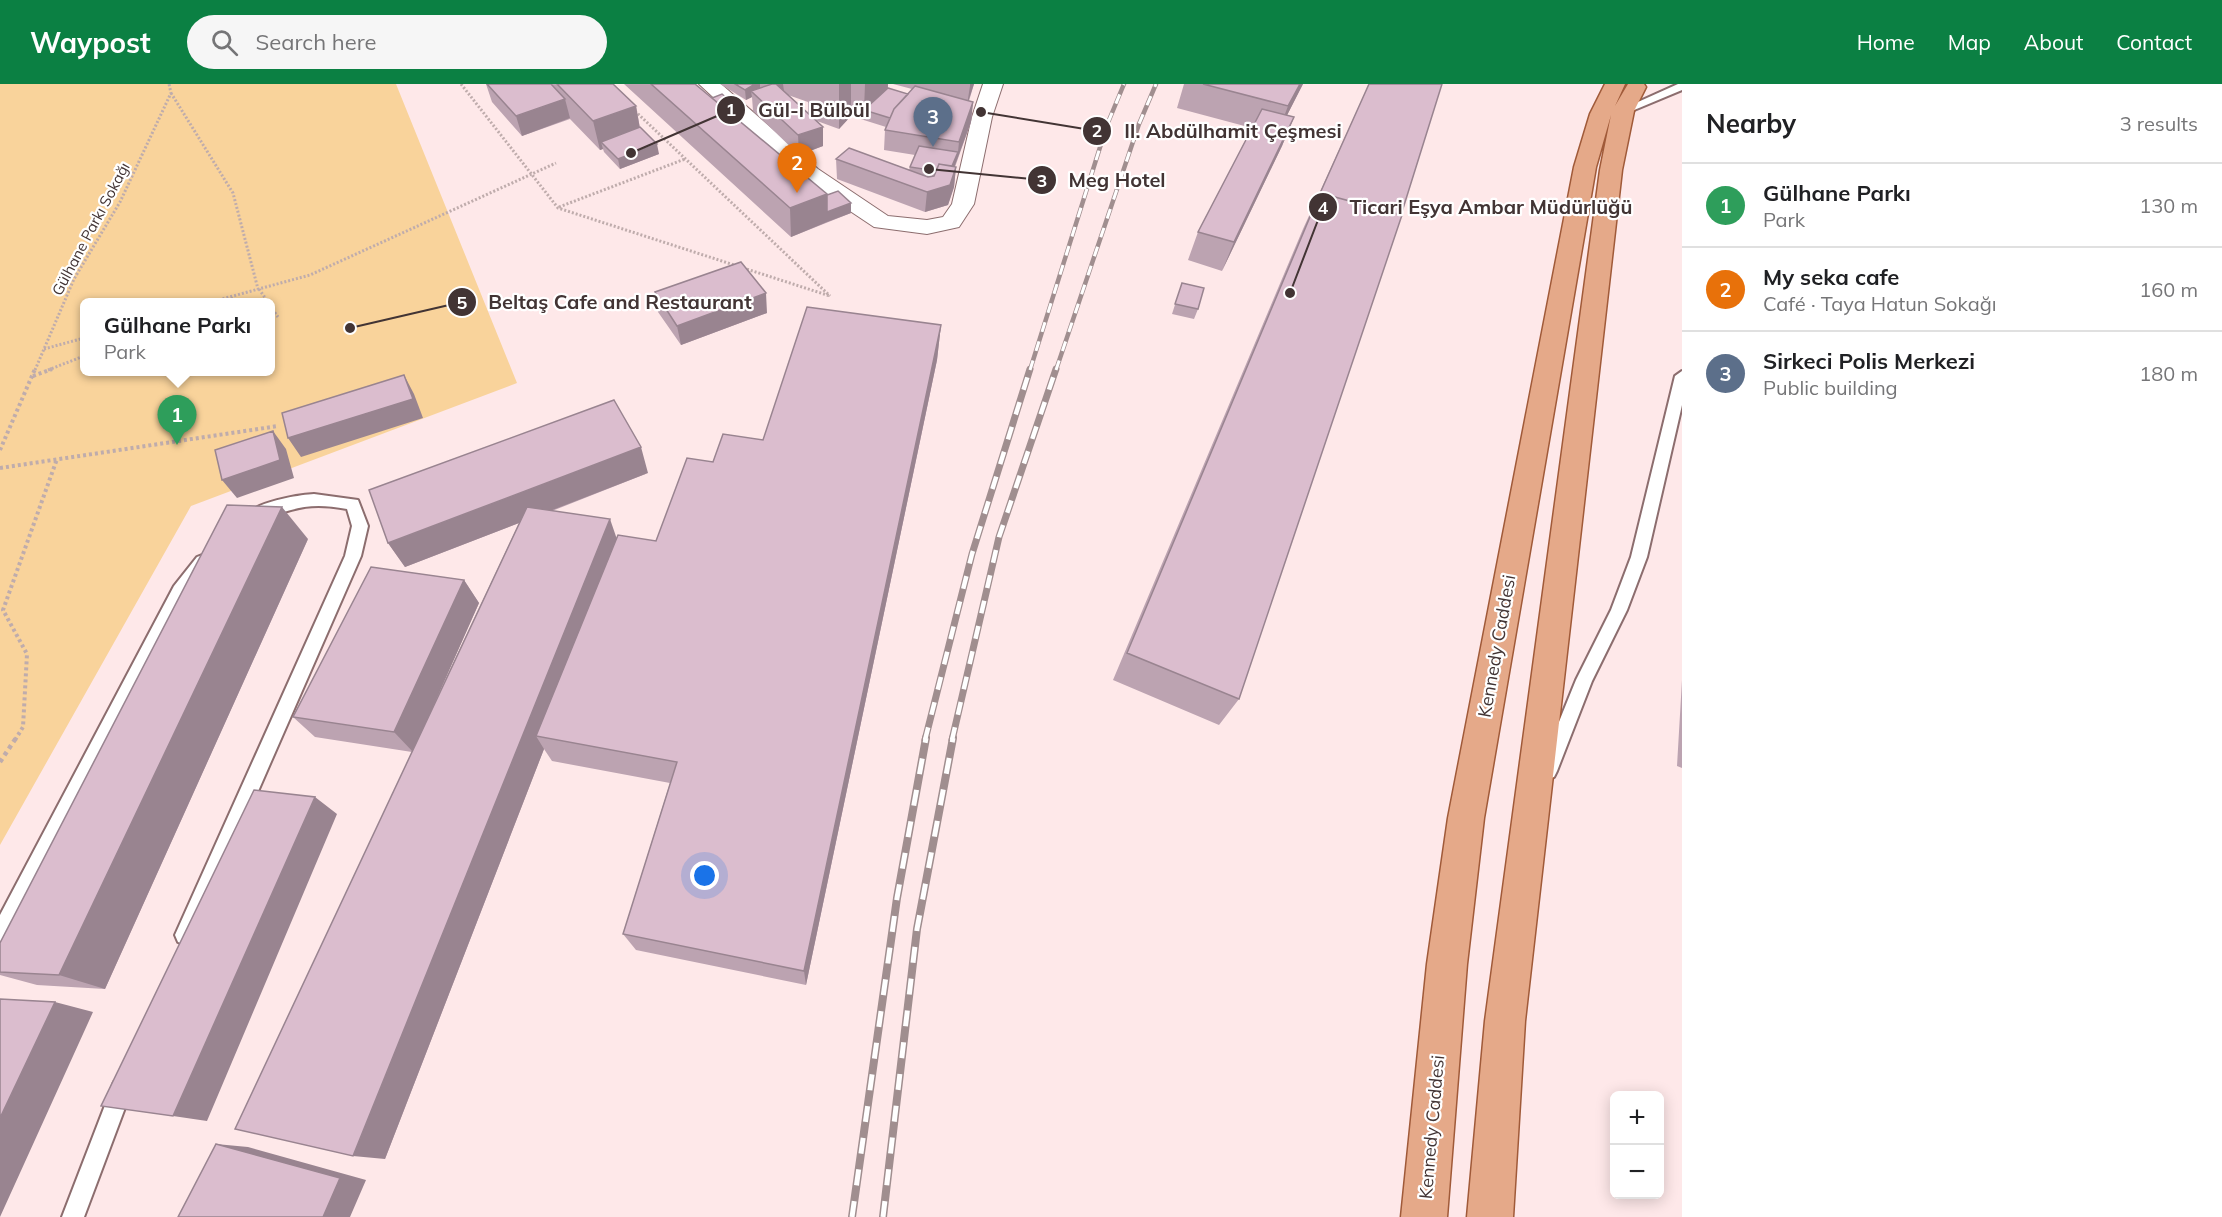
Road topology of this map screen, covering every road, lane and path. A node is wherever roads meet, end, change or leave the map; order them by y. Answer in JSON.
{"nodes":[{"id":1,"x":169,"y":84,"type":"edge"},
{"id":2,"x":461,"y":84,"type":"edge"},
{"id":3,"x":709,"y":84,"type":"edge"},
{"id":4,"x":993,"y":84,"type":"edge"},
{"id":5,"x":1638,"y":84,"type":"edge"},
{"id":6,"x":1682,"y":86,"type":"edge"},
{"id":7,"x":171,"y":93,"type":"junction"},
{"id":8,"x":629,"y":106,"type":"edge"},
{"id":9,"x":1611,"y":107,"type":"edge"},
{"id":10,"x":960,"y":111,"type":"edge"},
{"id":11,"x":981,"y":117,"type":"junction"},
{"id":12,"x":685,"y":159,"type":"junction"},
{"id":13,"x":555,"y":164,"type":"dead end"},
{"id":14,"x":532,"y":174,"type":"junction"},
{"id":15,"x":558,"y":208,"type":"junction"},
{"id":16,"x":259,"y":289,"type":"junction"},
{"id":17,"x":229,"y":298,"type":"edge"},
{"id":18,"x":236,"y":298,"type":"edge"},
{"id":19,"x":265,"y":298,"type":"edge"},
{"id":20,"x":275,"y":313,"type":"edge"},
{"id":21,"x":278,"y":317,"type":"dead end"},
{"id":22,"x":80,"y":339,"type":"edge"},
{"id":23,"x":43,"y":350,"type":"junction"},
{"id":24,"x":80,"y":358,"type":"edge"},
{"id":25,"x":32,"y":376,"type":"junction"},
{"id":26,"x":1682,"y":376,"type":"edge"},
{"id":27,"x":278,"y":426,"type":"dead end"},
{"id":28,"x":0,"y":450,"type":"edge"},
{"id":29,"x":57,"y":459,"type":"junction"},
{"id":30,"x":0,"y":468,"type":"edge"},
{"id":31,"x":234,"y":525,"type":"edge"},
{"id":32,"x":212,"y":547,"type":"edge"},
{"id":33,"x":0,"y":762,"type":"edge"},
{"id":34,"x":1528,"y":820,"type":"junction"},
{"id":35,"x":0,"y":935,"type":"edge"},
{"id":36,"x":178,"y":950,"type":"edge"},
{"id":37,"x":129,"y":1067,"type":"edge"},
{"id":38,"x":73,"y":1217,"type":"edge"},
{"id":39,"x":1424,"y":1217,"type":"edge"},
{"id":40,"x":1490,"y":1217,"type":"edge"}],
"edges":[{"from":1,"to":7,"type":"path"},
{"from":2,"to":14,"type":"path"},
{"from":3,"to":11,"type":"street"},
{"from":4,"to":11,"type":"street"},
{"from":5,"to":9,"type":"main road","name":"Kennedy Caddesi"},
{"from":6,"to":9,"type":"lane"},
{"from":7,"to":16,"type":"path"},
{"from":7,"to":23,"type":"path","name":"Gülhane Parkı Sokağı"},
{"from":8,"to":12,"type":"path"},
{"from":9,"to":34,"type":"main road","name":"Kennedy Caddesi"},
{"from":9,"to":39,"type":"main road","name":"Kennedy Caddesi"},
{"from":10,"to":11,"type":"street"},
{"from":12,"to":15,"type":"path"},
{"from":12,"to":15,"type":"path"},
{"from":13,"to":14,"type":"path"},
{"from":14,"to":15,"type":"path"},
{"from":14,"to":16,"type":"path"},
{"from":16,"to":17,"type":"path"},
{"from":16,"to":18,"type":"path"},
{"from":16,"to":19,"type":"path"},
{"from":20,"to":21,"type":"path"},
{"from":22,"to":23,"type":"path"},
{"from":23,"to":25,"type":"path","name":"Gülhane Parkı Sokağı"},
{"from":24,"to":25,"type":"path"},
{"from":25,"to":28,"type":"path","name":"Gülhane Parkı Sokağı"},
{"from":26,"to":34,"type":"lane"},
{"from":27,"to":29,"type":"path"},
{"from":29,"to":30,"type":"path"},
{"from":29,"to":33,"type":"path"},
{"from":31,"to":36,"type":"lane"},
{"from":32,"to":35,"type":"lane"},
{"from":34,"to":40,"type":"main road","name":"Kennedy Caddesi"},
{"from":37,"to":38,"type":"lane"}]}
